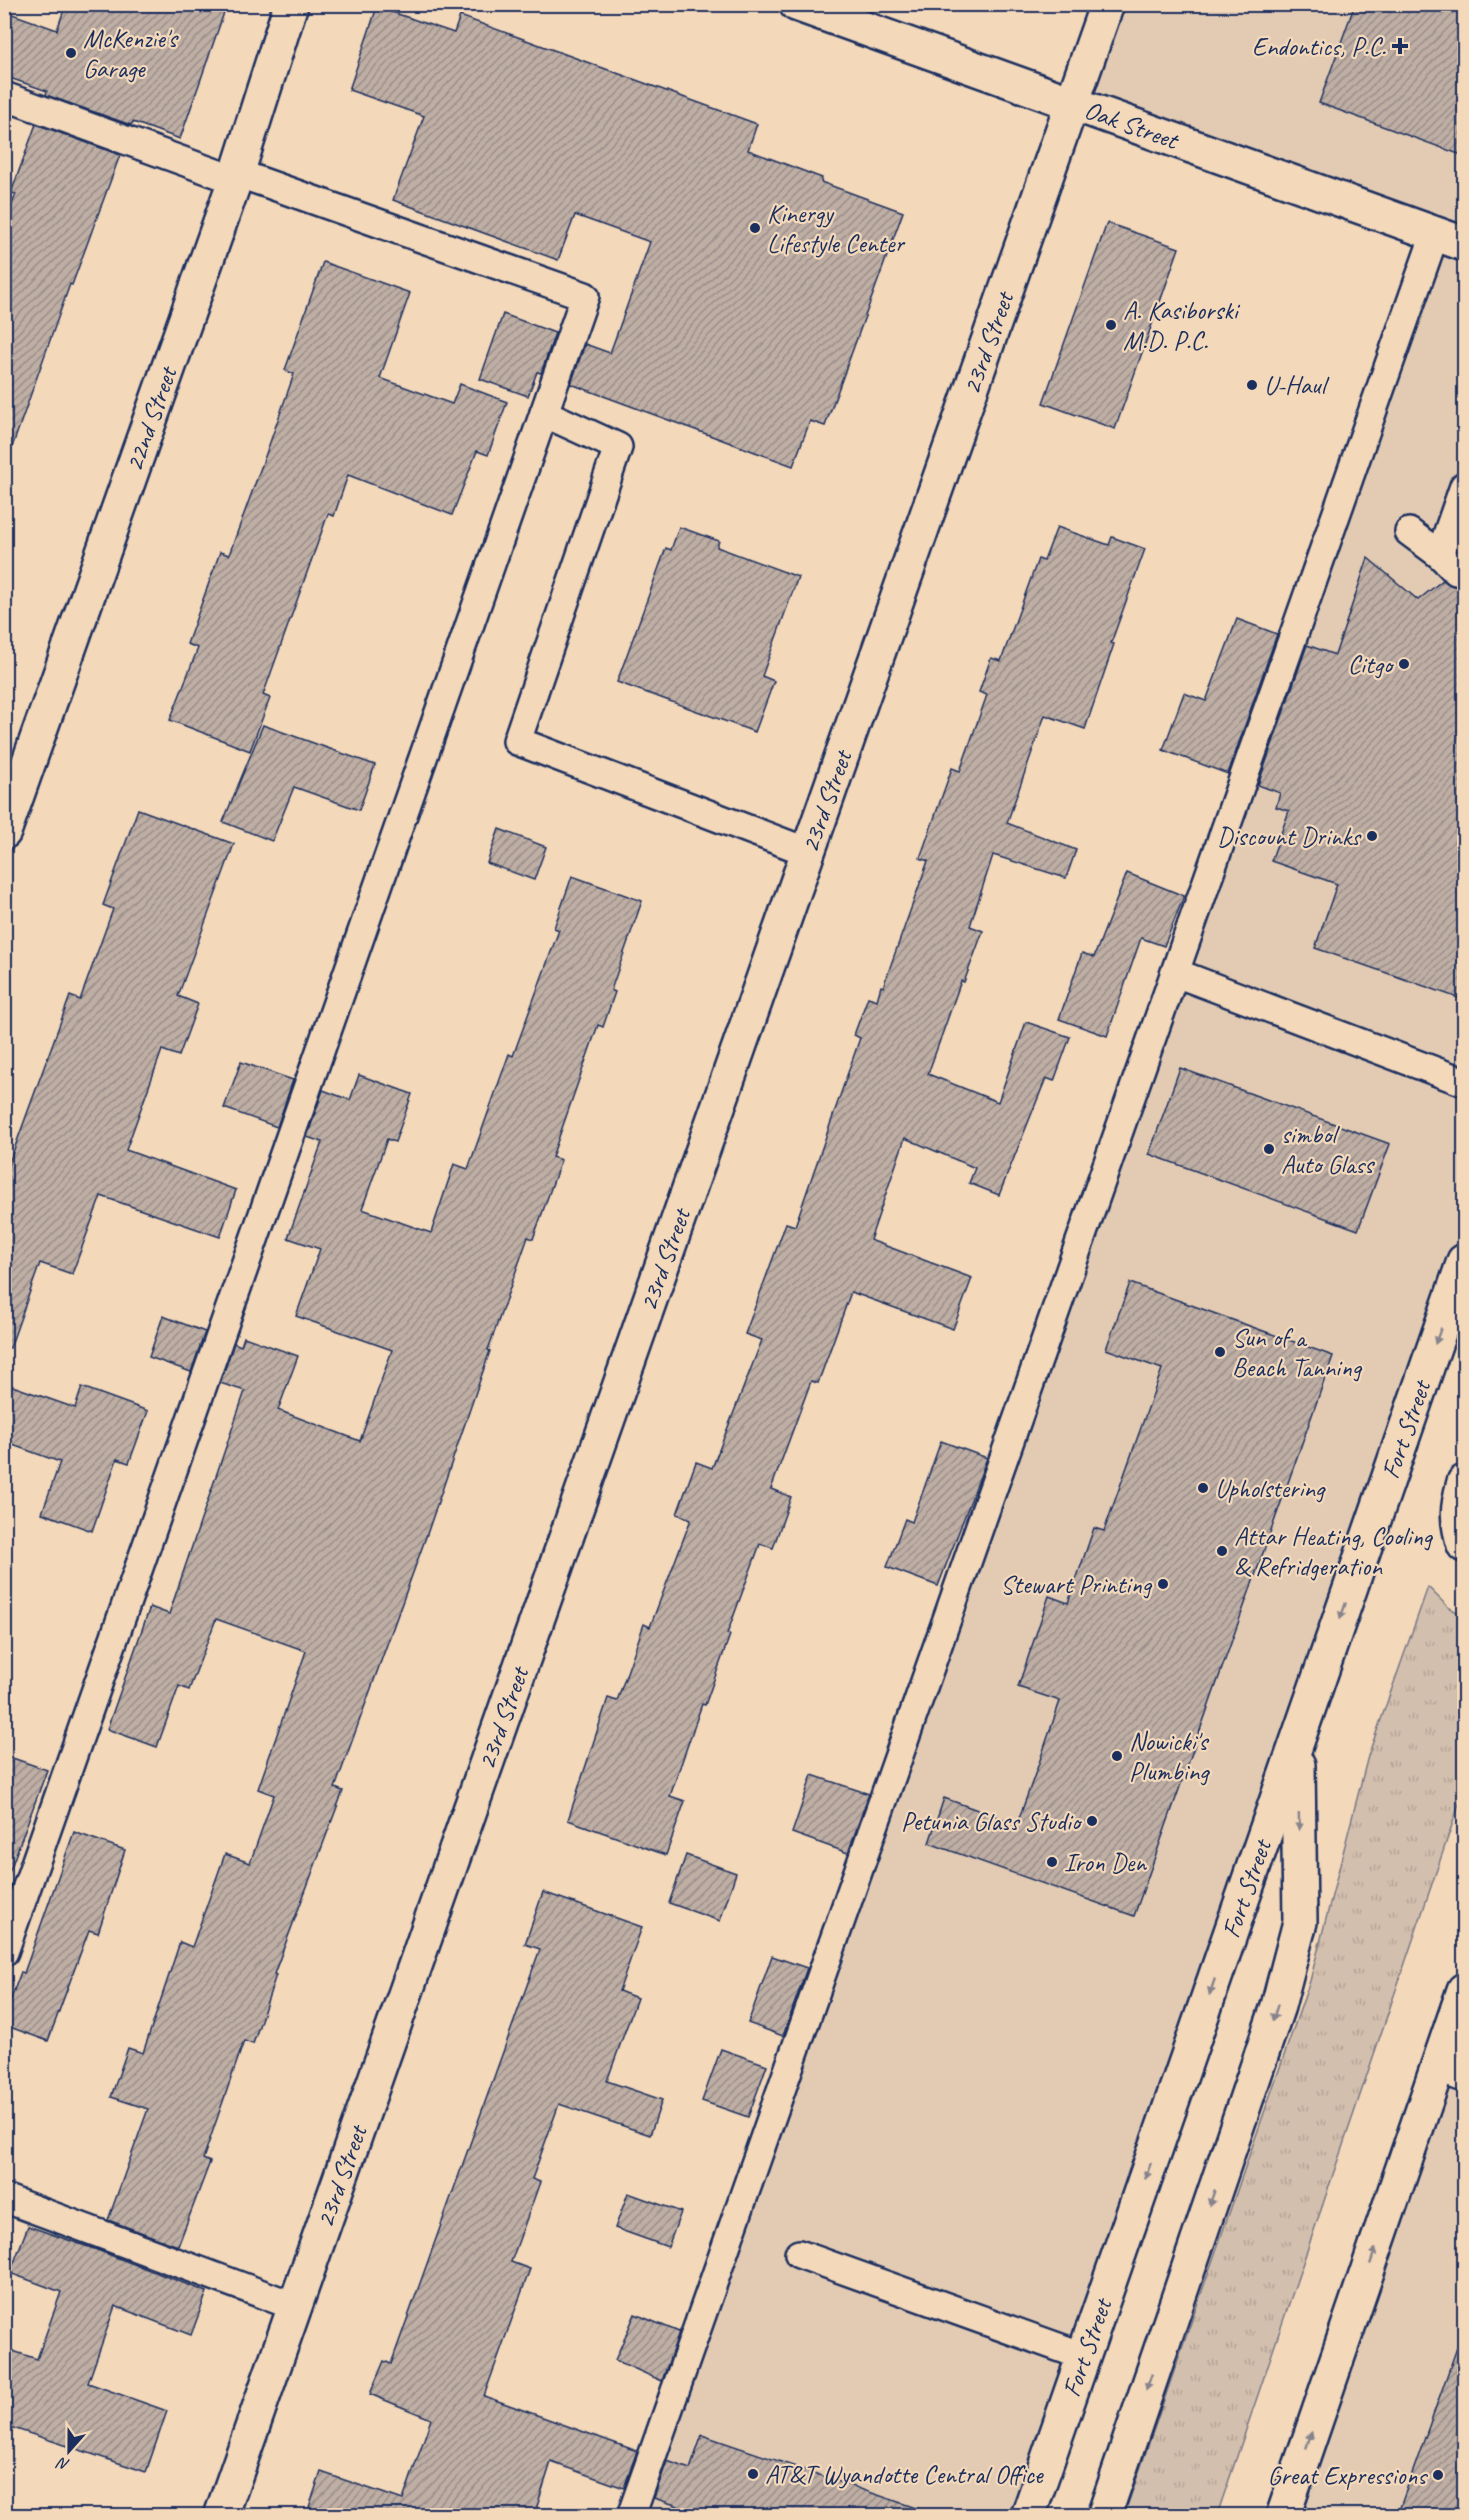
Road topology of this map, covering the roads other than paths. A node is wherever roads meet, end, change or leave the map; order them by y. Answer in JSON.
{"nodes":[{"id":1,"x":291,"y":4,"type":"edge"},
{"id":2,"x":796,"y":4,"type":"edge"},
{"id":3,"x":1107,"y":4,"type":"edge"},
{"id":4,"x":4,"y":96,"type":"edge"},
{"id":5,"x":1072,"y":104,"type":"junction"},
{"id":6,"x":236,"y":176,"type":"junction"},
{"id":7,"x":1450,"y":239,"type":"edge"},
{"id":8,"x":544,"y":413,"type":"junction"},
{"id":9,"x":1464,"y":486,"type":"edge"},
{"id":10,"x":1409,"y":532,"type":"dead end"},
{"id":11,"x":4,"y":832,"type":"edge"},
{"id":12,"x":808,"y":852,"type":"junction"},
{"id":13,"x":1176,"y":973,"type":"junction"},
{"id":14,"x":1464,"y":1082,"type":"edge"},
{"id":15,"x":1464,"y":1261,"type":"edge"},
{"id":16,"x":1464,"y":1482,"type":"edge"},
{"id":17,"x":1464,"y":1545,"type":"edge"},
{"id":18,"x":1298,"y":1742,"type":"junction"},
{"id":19,"x":4,"y":1952,"type":"edge"},
{"id":20,"x":1464,"y":1990,"type":"edge"},
{"id":21,"x":1452,"y":2070,"type":"edge"},
{"id":22,"x":4,"y":2198,"type":"edge"},
{"id":23,"x":799,"y":2254,"type":"dead end"},
{"id":24,"x":294,"y":2306,"type":"junction"},
{"id":25,"x":1083,"y":2356,"type":"junction"},
{"id":26,"x":221,"y":2516,"type":"edge"},
{"id":27,"x":631,"y":2516,"type":"edge"},
{"id":28,"x":1028,"y":2516,"type":"edge"},
{"id":29,"x":1104,"y":2516,"type":"edge"},
{"id":30,"x":1283,"y":2516,"type":"edge"}],
"edges":[{"from":1,"to":6,"type":"street","name":"22nd Street"},
{"from":2,"to":5,"type":"street","name":"Oak Street"},
{"from":3,"to":5,"type":"street","name":"23rd Street"},
{"from":4,"to":6,"type":"lane"},
{"from":5,"to":7,"type":"street","name":"Oak Street"},
{"from":5,"to":12,"type":"street","name":"23rd Street"},
{"from":6,"to":8,"type":"lane"},
{"from":6,"to":11,"type":"street","name":"22nd Street"},
{"from":7,"to":13,"type":"lane"},
{"from":8,"to":12,"type":"lane"},
{"from":8,"to":19,"type":"lane"},
{"from":9,"to":10,"type":"lane"},
{"from":12,"to":24,"type":"street","name":"23rd Street"},
{"from":13,"to":14,"type":"lane"},
{"from":13,"to":27,"type":"lane"},
{"from":15,"to":18,"type":"street","name":"Fort Street","one_way":true},
{"from":16,"to":17,"type":"street"},
{"from":18,"to":25,"type":"street","name":"Fort Street","one_way":true},
{"from":18,"to":29,"type":"street","one_way":true},
{"from":20,"to":21,"type":"street"},
{"from":30,"to":21,"type":"street","one_way":true},
{"from":22,"to":24,"type":"lane"},
{"from":23,"to":25,"type":"lane"},
{"from":24,"to":26,"type":"street","name":"23rd Street"},
{"from":25,"to":28,"type":"street","name":"Fort Street"}]}
